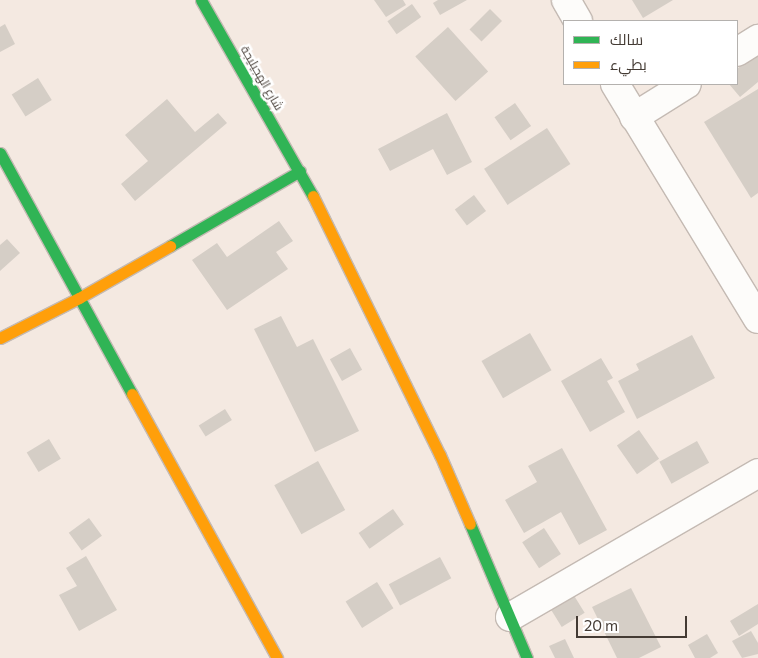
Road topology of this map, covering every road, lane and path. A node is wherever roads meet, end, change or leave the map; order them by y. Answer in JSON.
{"nodes":[{"id":1,"x":201,"y":0,"type":"edge"},
{"id":2,"x":566,"y":0,"type":"edge"},
{"id":3,"x":577,"y":20,"type":"edge"},
{"id":4,"x":758,"y":39,"type":"edge"},
{"id":5,"x":738,"y":51,"type":"edge"},
{"id":6,"x":616,"y":85,"type":"edge"},
{"id":7,"x":685,"y":85,"type":"edge"},
{"id":8,"x":634,"y":117,"type":"junction"},
{"id":9,"x":0,"y":153,"type":"edge"},
{"id":10,"x":300,"y":170,"type":"junction"},
{"id":11,"x":79,"y":298,"type":"junction"},
{"id":12,"x":758,"y":319,"type":"edge"},
{"id":13,"x":0,"y":338,"type":"edge"},
{"id":14,"x":758,"y":473,"type":"edge"},
{"id":15,"x":510,"y":617,"type":"junction"},
{"id":16,"x":277,"y":658,"type":"edge"},
{"id":17,"x":527,"y":658,"type":"edge"}],
"edges":[{"from":1,"to":10,"type":"street","name":"شارع الهجيليجة"},
{"from":2,"to":3,"type":"street"},
{"from":4,"to":5,"type":"street"},
{"from":6,"to":8,"type":"street"},
{"from":7,"to":8,"type":"street"},
{"from":8,"to":12,"type":"street"},
{"from":9,"to":11,"type":"street"},
{"from":10,"to":11,"type":"street"},
{"from":10,"to":15,"type":"street","name":"شارع الهجيليجة"},
{"from":11,"to":13,"type":"street"},
{"from":11,"to":16,"type":"street"},
{"from":14,"to":15,"type":"street"},
{"from":15,"to":17,"type":"street","name":"شارع الهجيليجة"}]}
